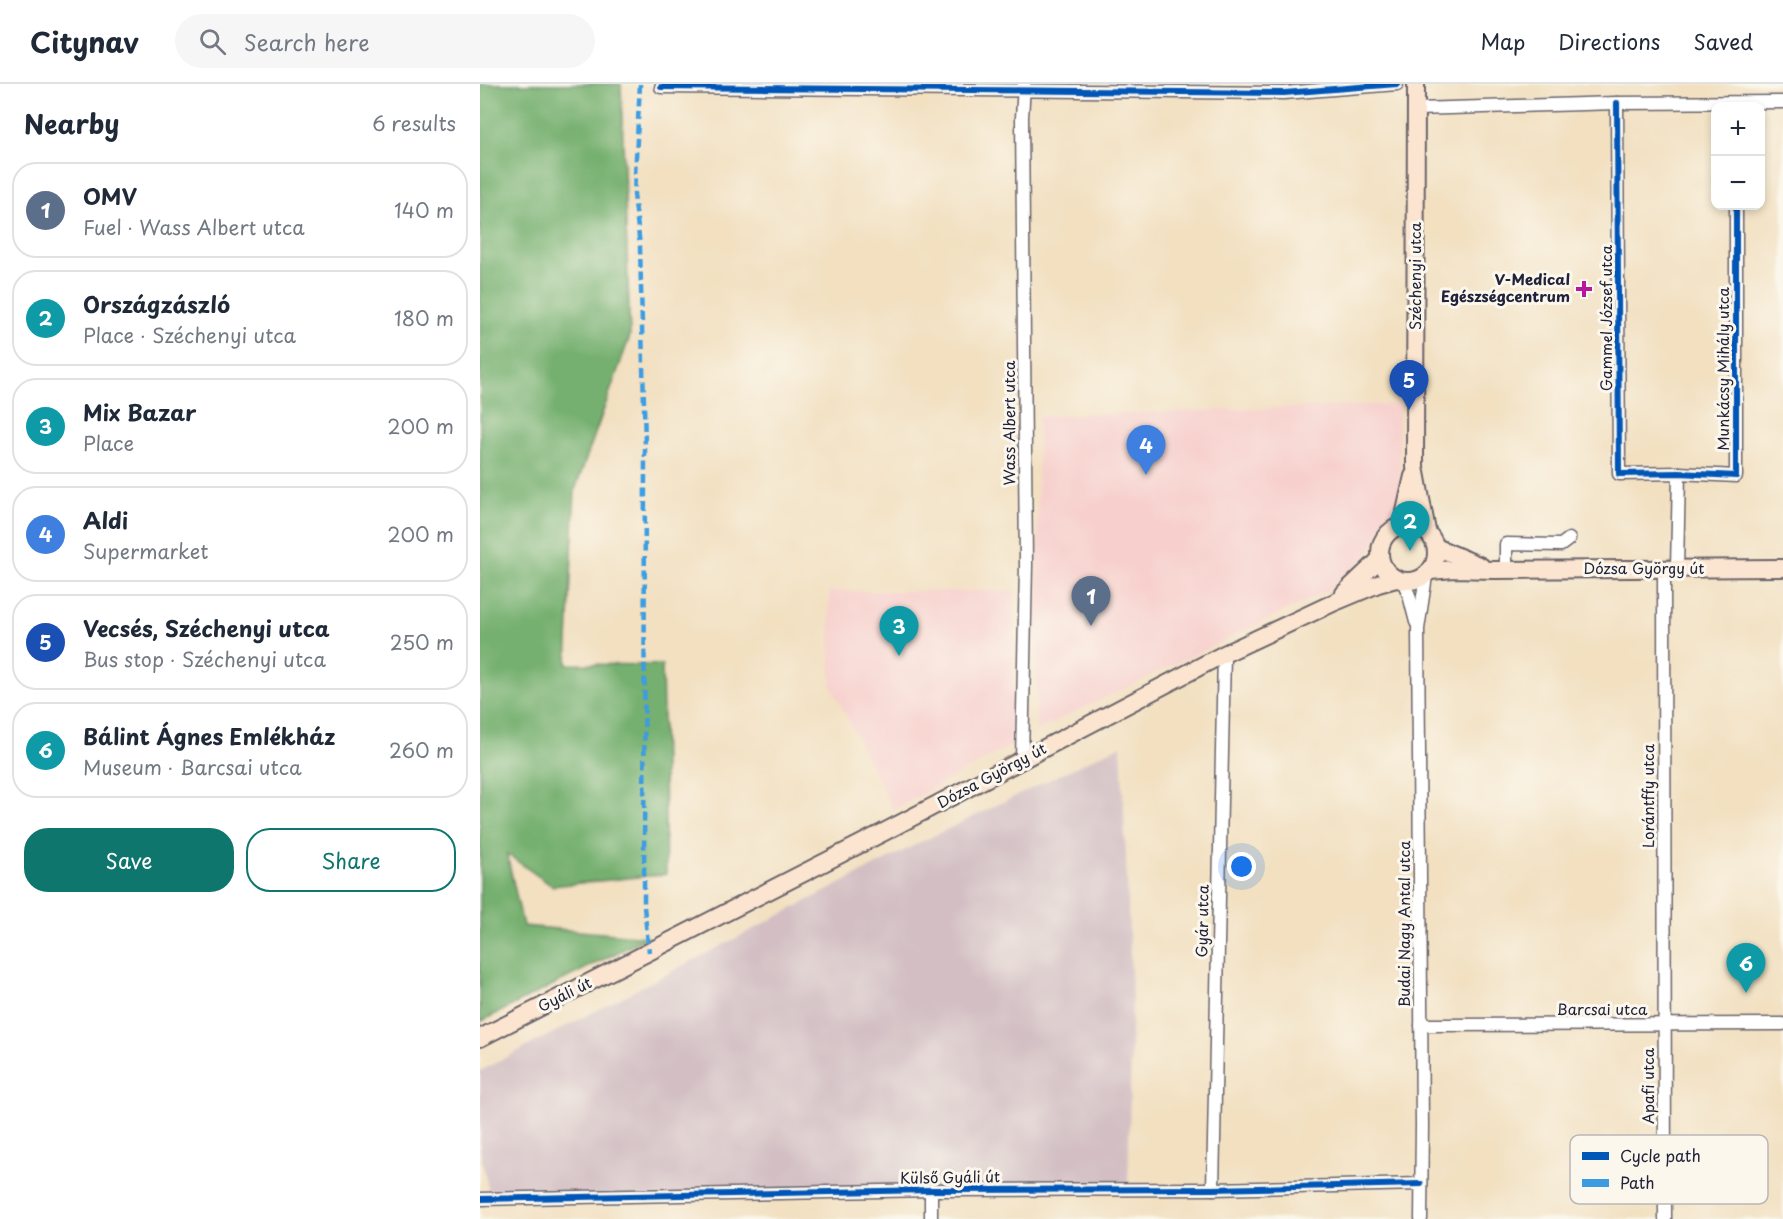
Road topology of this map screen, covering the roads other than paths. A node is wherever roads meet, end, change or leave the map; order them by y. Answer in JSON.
{"nodes":[{"id":1,"x":1397,"y":84,"type":"edge"},
{"id":2,"x":1416,"y":84,"type":"edge"},
{"id":3,"x":661,"y":87,"type":"dead end"},
{"id":4,"x":1024,"y":87,"type":"edge"},
{"id":5,"x":1783,"y":102,"type":"edge"},
{"id":6,"x":1617,"y":103,"type":"junction"},
{"id":7,"x":1765,"y":103,"type":"edge"},
{"id":8,"x":1711,"y":104,"type":"edge"},
{"id":9,"x":1416,"y":109,"type":"junction"},
{"id":10,"x":1736,"y":210,"type":"edge"},
{"id":11,"x":1415,"y":467,"type":"junction"},
{"id":12,"x":1679,"y":473,"type":"junction"},
{"id":13,"x":1402,"y":525,"type":"junction"},
{"id":14,"x":1427,"y":531,"type":"junction"},
{"id":15,"x":1569,"y":539,"type":"dead end"},
{"id":16,"x":1436,"y":547,"type":"junction"},
{"id":17,"x":1380,"y":560,"type":"junction"},
{"id":18,"x":1670,"y":568,"type":"junction"},
{"id":19,"x":1783,"y":568,"type":"edge"},
{"id":20,"x":1499,"y":570,"type":"junction"},
{"id":21,"x":1428,"y":573,"type":"junction"},
{"id":22,"x":1399,"y":580,"type":"junction"},
{"id":23,"x":1335,"y":602,"type":"junction"},
{"id":24,"x":1418,"y":629,"type":"junction"},
{"id":25,"x":1224,"y":654,"type":"junction"},
{"id":26,"x":1022,"y":761,"type":"junction"},
{"id":27,"x":649,"y":952,"type":"joint"},
{"id":28,"x":1664,"y":1024,"type":"junction"},
{"id":29,"x":1783,"y":1024,"type":"edge"},
{"id":30,"x":1421,"y":1025,"type":"junction"},
{"id":31,"x":480,"y":1038,"type":"edge"},
{"id":32,"x":1665,"y":1135,"type":"edge"},
{"id":33,"x":1421,"y":1184,"type":"junction"},
{"id":34,"x":1213,"y":1189,"type":"junction"},
{"id":35,"x":931,"y":1190,"type":"junction"},
{"id":36,"x":480,"y":1199,"type":"edge"},
{"id":37,"x":1665,"y":1204,"type":"edge"},
{"id":38,"x":931,"y":1219,"type":"edge"},
{"id":39,"x":1421,"y":1219,"type":"edge"},
{"id":40,"x":1665,"y":1219,"type":"edge"}],
"edges":[{"from":1,"to":4,"type":"street"},
{"from":2,"to":9,"type":"main road","name":"Széchenyi utca"},
{"from":3,"to":4,"type":"street"},
{"from":4,"to":26,"type":"street","name":"Wass Albert utca"},
{"from":5,"to":7,"type":"street"},
{"from":6,"to":8,"type":"street"},
{"from":6,"to":9,"type":"street"},
{"from":6,"to":12,"type":"street","name":"Gammel József utca"},
{"from":9,"to":11,"type":"main road","name":"Széchenyi utca"},
{"from":10,"to":12,"type":"street","name":"Munkácsy Mihály utca"},
{"from":11,"to":13,"type":"main road","name":"Széchenyi utca"},
{"from":11,"to":14,"type":"main road","name":"Széchenyi utca"},
{"from":12,"to":18,"type":"street","name":"Lorántffy utca"},
{"from":13,"to":14,"type":"main road"},
{"from":13,"to":17,"type":"main road"},
{"from":14,"to":16,"type":"main road"},
{"from":15,"to":20,"type":"street"},
{"from":16,"to":20,"type":"main road","name":"Dózsa György út"},
{"from":16,"to":21,"type":"main road"},
{"from":17,"to":22,"type":"main road"},
{"from":17,"to":23,"type":"main road","name":"Dózsa György út"},
{"from":18,"to":19,"type":"main road","name":"Dózsa György út"},
{"from":18,"to":20,"type":"main road","name":"Dózsa György út"},
{"from":18,"to":28,"type":"street","name":"Lorántffy utca"},
{"from":20,"to":21,"type":"main road","name":"Dózsa György út"},
{"from":21,"to":22,"type":"main road"},
{"from":21,"to":24,"type":"street","name":"Budai Nagy Antal utca"},
{"from":22,"to":23,"type":"main road","name":"Dózsa György út"},
{"from":22,"to":24,"type":"street","name":"Budai Nagy Antal utca"},
{"from":23,"to":25,"type":"main road","name":"Dózsa György út"},
{"from":24,"to":30,"type":"street","name":"Budai Nagy Antal utca"},
{"from":25,"to":26,"type":"main road","name":"Dózsa György út"},
{"from":25,"to":34,"type":"street","name":"Gyár utca"},
{"from":26,"to":27,"type":"main road","name":"Dózsa György út"},
{"from":27,"to":31,"type":"main road","name":"Gyáli út"},
{"from":28,"to":29,"type":"street","name":"Barcsai utca"},
{"from":28,"to":30,"type":"street","name":"Barcsai utca"},
{"from":28,"to":32,"type":"street","name":"Apafi utca"},
{"from":30,"to":33,"type":"street","name":"Budai Nagy Antal utca"},
{"from":33,"to":34,"type":"street","name":"Külső Gyáli út"},
{"from":33,"to":39,"type":"street","name":"Budai Nagy Antal utca"},
{"from":34,"to":35,"type":"street","name":"Külső Gyáli út"},
{"from":35,"to":36,"type":"street","name":"Külső Gyáli út"},
{"from":35,"to":38,"type":"street"},
{"from":37,"to":40,"type":"street","name":"Apafi utca"}]}
